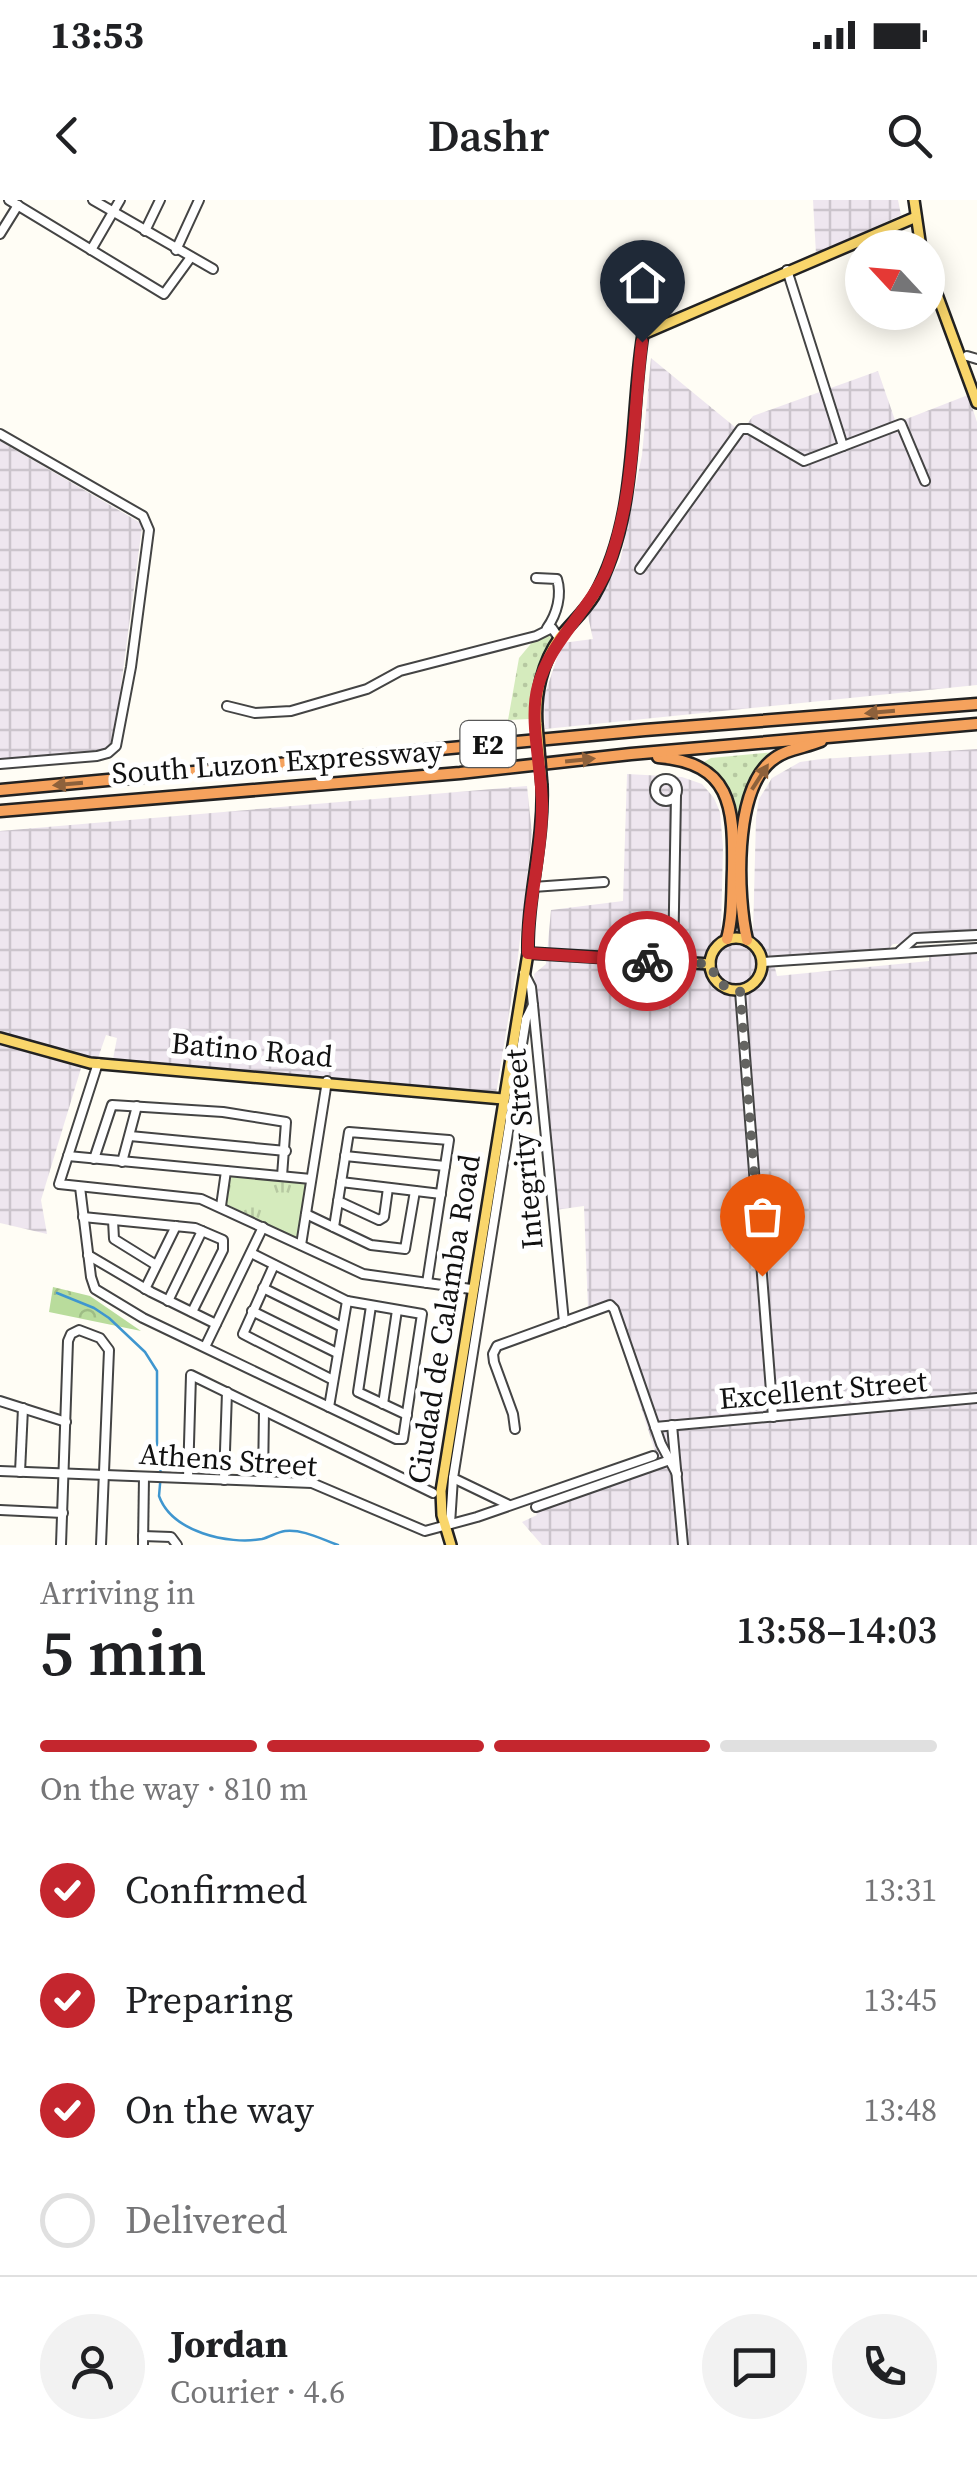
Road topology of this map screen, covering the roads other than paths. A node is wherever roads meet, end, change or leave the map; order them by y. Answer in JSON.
{"nodes":[{"id":1,"x":93,"y":200,"type":"edge"},
{"id":2,"x":120,"y":200,"type":"edge"},
{"id":3,"x":160,"y":200,"type":"edge"},
{"id":4,"x":199,"y":200,"type":"edge"},
{"id":5,"x":914,"y":200,"type":"edge"},
{"id":6,"x":13,"y":203,"type":"edge"},
{"id":7,"x":114,"y":212,"type":"junction"},
{"id":8,"x":916,"y":217,"type":"junction"},
{"id":9,"x":918,"y":230,"type":"edge"},
{"id":10,"x":145,"y":231,"type":"junction"},
{"id":11,"x":0,"y":234,"type":"edge"},
{"id":12,"x":91,"y":250,"type":"junction"},
{"id":13,"x":176,"y":250,"type":"junction"},
{"id":14,"x":191,"y":257,"type":"junction"},
{"id":15,"x":213,"y":268,"type":"dead end"},
{"id":16,"x":787,"y":270,"type":"junction"},
{"id":17,"x":945,"y":316,"type":"edge"},
{"id":18,"x":977,"y":403,"type":"edge"},
{"id":19,"x":0,"y":434,"type":"edge"},
{"id":20,"x":843,"y":446,"type":"junction"},
{"id":21,"x":925,"y":481,"type":"dead end"},
{"id":22,"x":640,"y":569,"type":"dead end"},
{"id":23,"x":536,"y":578,"type":"dead end"},
{"id":24,"x":547,"y":628,"type":"junction"},
{"id":25,"x":559,"y":638,"type":"junction"},
{"id":26,"x":977,"y":704,"type":"edge"},
{"id":27,"x":227,"y":706,"type":"dead end"},
{"id":28,"x":977,"y":724,"type":"edge"},
{"id":29,"x":836,"y":736,"type":"junction"},
{"id":30,"x":631,"y":754,"type":"junction"},
{"id":31,"x":0,"y":764,"type":"edge"},
{"id":32,"x":0,"y":790,"type":"edge"},
{"id":33,"x":676,"y":796,"type":"dead end"},
{"id":34,"x":0,"y":811,"type":"edge"},
{"id":35,"x":604,"y":882,"type":"dead end"},
{"id":36,"x":534,"y":887,"type":"junction"},
{"id":37,"x":977,"y":935,"type":"edge"},
{"id":38,"x":728,"y":939,"type":"junction"},
{"id":39,"x":747,"y":940,"type":"junction"},
{"id":40,"x":976,"y":948,"type":"edge"},
{"id":41,"x":900,"y":950,"type":"junction"},
{"id":42,"x":528,"y":953,"type":"junction"},
{"id":43,"x":977,"y":958,"type":"edge"},
{"id":44,"x":762,"y":962,"type":"junction"},
{"id":45,"x":672,"y":963,"type":"junction"},
{"id":46,"x":710,"y":964,"type":"junction"},
{"id":47,"x":524,"y":973,"type":"junction"},
{"id":48,"x":740,"y":991,"type":"junction"},
{"id":49,"x":533,"y":1005,"type":"junction"},
{"id":50,"x":0,"y":1038,"type":"edge"},
{"id":51,"x":98,"y":1063,"type":"junction"},
{"id":52,"x":326,"y":1082,"type":"junction"},
{"id":53,"x":503,"y":1099,"type":"junction"},
{"id":54,"x":136,"y":1106,"type":"junction"},
{"id":55,"x":130,"y":1136,"type":"junction"},
{"id":56,"x":286,"y":1151,"type":"junction"},
{"id":57,"x":68,"y":1156,"type":"junction"},
{"id":58,"x":345,"y":1156,"type":"junction"},
{"id":59,"x":94,"y":1159,"type":"junction"},
{"id":60,"x":122,"y":1162,"type":"junction"},
{"id":61,"x":445,"y":1166,"type":"junction"},
{"id":62,"x":226,"y":1172,"type":"junction"},
{"id":63,"x":282,"y":1176,"type":"junction"},
{"id":64,"x":311,"y":1179,"type":"junction"},
{"id":65,"x":341,"y":1182,"type":"junction"},
{"id":66,"x":80,"y":1187,"type":"junction"},
{"id":67,"x":388,"y":1188,"type":"junction"},
{"id":68,"x":415,"y":1191,"type":"junction"},
{"id":69,"x":440,"y":1194,"type":"junction"},
{"id":70,"x":338,"y":1201,"type":"junction"},
{"id":71,"x":222,"y":1206,"type":"junction"},
{"id":72,"x":306,"y":1214,"type":"junction"},
{"id":73,"x":84,"y":1217,"type":"junction"},
{"id":74,"x":112,"y":1220,"type":"junction"},
{"id":75,"x":176,"y":1226,"type":"junction"},
{"id":76,"x":263,"y":1227,"type":"junction"},
{"id":77,"x":334,"y":1227,"type":"junction"},
{"id":78,"x":202,"y":1231,"type":"junction"},
{"id":79,"x":301,"y":1245,"type":"junction"},
{"id":80,"x":250,"y":1253,"type":"junction"},
{"id":81,"x":88,"y":1254,"type":"junction"},
{"id":82,"x":156,"y":1265,"type":"junction"},
{"id":83,"x":274,"y":1265,"type":"junction"},
{"id":84,"x":427,"y":1284,"type":"junction"},
{"id":85,"x":263,"y":1288,"type":"junction"},
{"id":86,"x":145,"y":1289,"type":"junction"},
{"id":87,"x":472,"y":1289,"type":"junction"},
{"id":88,"x":168,"y":1301,"type":"junction"},
{"id":89,"x":347,"y":1301,"type":"junction"},
{"id":90,"x":370,"y":1306,"type":"junction"},
{"id":91,"x":397,"y":1310,"type":"junction"},
{"id":92,"x":252,"y":1311,"type":"junction"},
{"id":93,"x":192,"y":1312,"type":"junction"},
{"id":94,"x":564,"y":1322,"type":"junction"},
{"id":95,"x":216,"y":1324,"type":"junction"},
{"id":96,"x":342,"y":1326,"type":"junction"},
{"id":97,"x":205,"y":1346,"type":"junction"},
{"id":98,"x":338,"y":1353,"type":"junction"},
{"id":99,"x":333,"y":1380,"type":"junction"},
{"id":100,"x":227,"y":1392,"type":"junction"},
{"id":101,"x":977,"y":1398,"type":"edge"},
{"id":102,"x":0,"y":1401,"type":"edge"},
{"id":103,"x":383,"y":1404,"type":"junction"},
{"id":104,"x":329,"y":1407,"type":"junction"},
{"id":105,"x":23,"y":1408,"type":"junction"},
{"id":106,"x":264,"y":1410,"type":"junction"},
{"id":107,"x":407,"y":1415,"type":"junction"},
{"id":108,"x":773,"y":1417,"type":"junction"},
{"id":109,"x":66,"y":1422,"type":"junction"},
{"id":110,"x":672,"y":1425,"type":"junction"},
{"id":111,"x":656,"y":1426,"type":"junction"},
{"id":112,"x":515,"y":1430,"type":"dead end"},
{"id":113,"x":653,"y":1456,"type":"dead end"},
{"id":114,"x":667,"y":1461,"type":"junction"},
{"id":115,"x":0,"y":1471,"type":"edge"},
{"id":116,"x":20,"y":1472,"type":"junction"},
{"id":117,"x":65,"y":1474,"type":"junction"},
{"id":118,"x":677,"y":1474,"type":"junction"},
{"id":119,"x":104,"y":1475,"type":"junction"},
{"id":120,"x":148,"y":1477,"type":"junction"},
{"id":121,"x":184,"y":1478,"type":"junction"},
{"id":122,"x":452,"y":1478,"type":"junction"},
{"id":123,"x":224,"y":1480,"type":"junction"},
{"id":124,"x":262,"y":1481,"type":"junction"},
{"id":125,"x":433,"y":1492,"type":"dead end"},
{"id":126,"x":509,"y":1505,"type":"junction"},
{"id":127,"x":536,"y":1508,"type":"dead end"},
{"id":128,"x":0,"y":1510,"type":"edge"},
{"id":129,"x":62,"y":1513,"type":"junction"},
{"id":130,"x":447,"y":1525,"type":"junction"},
{"id":131,"x":143,"y":1541,"type":"edge"},
{"id":132,"x":450,"y":1542,"type":"edge"},
{"id":133,"x":61,"y":1545,"type":"edge"},
{"id":134,"x":102,"y":1545,"type":"edge"},
{"id":135,"x":177,"y":1545,"type":"edge"},
{"id":136,"x":683,"y":1545,"type":"edge"}],
"edges":[{"from":1,"to":7,"type":"street"},
{"from":2,"to":7,"type":"street"},
{"from":3,"to":10,"type":"street"},
{"from":4,"to":13,"type":"street"},
{"from":5,"to":8,"type":"main road"},
{"from":6,"to":11,"type":"street"},
{"from":6,"to":12,"type":"street"},
{"from":7,"to":10,"type":"street"},
{"from":7,"to":12,"type":"street"},
{"from":8,"to":9,"type":"main road"},
{"from":8,"to":16,"type":"main road"},
{"from":10,"to":13,"type":"street"},
{"from":12,"to":14,"type":"street"},
{"from":13,"to":14,"type":"street"},
{"from":14,"to":15,"type":"street"},
{"from":16,"to":20,"type":"street"},
{"from":16,"to":25,"type":"main road","name":"Ciudad de Calamba Road"},
{"from":17,"to":18,"type":"main road"},
{"from":19,"to":31,"type":"street"},
{"from":20,"to":21,"type":"street"},
{"from":20,"to":22,"type":"street"},
{"from":23,"to":24,"type":"street"},
{"from":24,"to":25,"type":"street"},
{"from":24,"to":27,"type":"street"},
{"from":25,"to":36,"type":"main road","name":"Ciudad de Calamba Road","bridge":true},
{"from":26,"to":32,"type":"highway","name":"South Luzon Expressway","number":"E2","one_way":true},
{"from":28,"to":29,"type":"highway","name":"South Luzon Expressway","number":"E2"},
{"from":29,"to":30,"type":"highway","name":"South Luzon Expressway","number":"E2"},
{"from":39,"to":29,"type":"highway","one_way":true},
{"from":34,"to":30,"type":"highway","name":"South Luzon Expressway","number":"E2","one_way":true},
{"from":30,"to":38,"type":"highway"},
{"from":33,"to":45,"type":"street"},
{"from":35,"to":36,"type":"street"},
{"from":36,"to":42,"type":"main road","name":"Ciudad de Calamba Road"},
{"from":37,"to":41,"type":"street"},
{"from":38,"to":39,"type":"main road"},
{"from":38,"to":46,"type":"main road"},
{"from":39,"to":44,"type":"main road"},
{"from":40,"to":41,"type":"street"},
{"from":40,"to":43,"type":"street"},
{"from":41,"to":44,"type":"street"},
{"from":42,"to":45,"type":"main road"},
{"from":42,"to":47,"type":"main road","name":"Ciudad de Calamba Road"},
{"from":44,"to":48,"type":"main road"},
{"from":45,"to":46,"type":"main road"},
{"from":46,"to":48,"type":"main road"},
{"from":47,"to":49,"type":"street","name":"Integrity Street"},
{"from":47,"to":53,"type":"main road","name":"Ciudad de Calamba Road"},
{"from":48,"to":108,"type":"street"},
{"from":49,"to":94,"type":"street","name":"Integrity Street"},
{"from":49,"to":122,"type":"street"},
{"from":50,"to":51,"type":"main road","name":"Batino Road"},
{"from":51,"to":52,"type":"main road","name":"Batino Road"},
{"from":51,"to":57,"type":"street"},
{"from":52,"to":53,"type":"main road","name":"Batino Road"},
{"from":52,"to":64,"type":"street"},
{"from":53,"to":87,"type":"main road","name":"Ciudad de Calamba Road"},
{"from":54,"to":55,"type":"street"},
{"from":54,"to":56,"type":"street"},
{"from":54,"to":59,"type":"street"},
{"from":55,"to":56,"type":"street"},
{"from":55,"to":60,"type":"street"},
{"from":56,"to":63,"type":"street"},
{"from":57,"to":59,"type":"street"},
{"from":57,"to":66,"type":"street"},
{"from":58,"to":61,"type":"street"},
{"from":58,"to":61,"type":"street"},
{"from":58,"to":65,"type":"street"},
{"from":59,"to":60,"type":"street"},
{"from":60,"to":62,"type":"street"},
{"from":61,"to":69,"type":"street"},
{"from":62,"to":63,"type":"street"},
{"from":62,"to":71,"type":"street"},
{"from":63,"to":64,"type":"street"},
{"from":64,"to":72,"type":"street"},
{"from":65,"to":67,"type":"street"},
{"from":65,"to":70,"type":"street"},
{"from":66,"to":71,"type":"street"},
{"from":66,"to":73,"type":"street"},
{"from":67,"to":68,"type":"street"},
{"from":67,"to":70,"type":"street"},
{"from":68,"to":69,"type":"street"},
{"from":68,"to":77,"type":"street"},
{"from":69,"to":84,"type":"street"},
{"from":70,"to":77,"type":"street"},
{"from":71,"to":76,"type":"street"},
{"from":72,"to":77,"type":"street"},
{"from":72,"to":79,"type":"street"},
{"from":73,"to":74,"type":"street"},
{"from":73,"to":81,"type":"street"},
{"from":74,"to":75,"type":"street"},
{"from":74,"to":82,"type":"street"},
{"from":75,"to":78,"type":"street"},
{"from":75,"to":82,"type":"street"},
{"from":76,"to":79,"type":"street"},
{"from":76,"to":80,"type":"street"},
{"from":78,"to":88,"type":"street"},
{"from":78,"to":93,"type":"street"},
{"from":79,"to":84,"type":"street"},
{"from":80,"to":83,"type":"street"},
{"from":80,"to":95,"type":"street"},
{"from":81,"to":86,"type":"street"},
{"from":81,"to":97,"type":"street"},
{"from":82,"to":86,"type":"street"},
{"from":83,"to":85,"type":"street"},
{"from":83,"to":89,"type":"street"},
{"from":84,"to":87,"type":"street"},
{"from":85,"to":92,"type":"street"},
{"from":85,"to":96,"type":"street"},
{"from":86,"to":88,"type":"street"},
{"from":87,"to":130,"type":"main road","name":"Ciudad de Calamba Road"},
{"from":88,"to":93,"type":"street"},
{"from":89,"to":90,"type":"street"},
{"from":89,"to":96,"type":"street"},
{"from":90,"to":91,"type":"street"},
{"from":90,"to":103,"type":"street"},
{"from":91,"to":103,"type":"street"},
{"from":91,"to":107,"type":"street"},
{"from":92,"to":98,"type":"street"},
{"from":92,"to":99,"type":"street"},
{"from":93,"to":95,"type":"street"},
{"from":94,"to":111,"type":"street"},
{"from":94,"to":112,"type":"street"},
{"from":95,"to":97,"type":"street"},
{"from":96,"to":98,"type":"street"},
{"from":97,"to":104,"type":"street"},
{"from":98,"to":99,"type":"street"},
{"from":99,"to":104,"type":"street"},
{"from":100,"to":106,"type":"street"},
{"from":100,"to":121,"type":"street"},
{"from":100,"to":123,"type":"street"},
{"from":101,"to":108,"type":"street","name":"Excellent Street"},
{"from":102,"to":105,"type":"street"},
{"from":103,"to":107,"type":"street"},
{"from":104,"to":107,"type":"street"},
{"from":105,"to":109,"type":"street"},
{"from":105,"to":116,"type":"street"},
{"from":106,"to":124,"type":"street"},
{"from":106,"to":125,"type":"street"},
{"from":108,"to":110,"type":"street","name":"Excellent Street"},
{"from":109,"to":117,"type":"street"},
{"from":109,"to":119,"type":"street"},
{"from":110,"to":111,"type":"street","name":"Excellent Street"},
{"from":110,"to":118,"type":"street"},
{"from":111,"to":114,"type":"street"},
{"from":113,"to":126,"type":"street"},
{"from":114,"to":118,"type":"street"},
{"from":114,"to":127,"type":"street"},
{"from":115,"to":116,"type":"street","name":"Athens Street"},
{"from":116,"to":117,"type":"street","name":"Athens Street"},
{"from":117,"to":119,"type":"street","name":"Athens Street"},
{"from":117,"to":129,"type":"street"},
{"from":118,"to":136,"type":"street"},
{"from":119,"to":120,"type":"street","name":"Athens Street"},
{"from":119,"to":134,"type":"street"},
{"from":120,"to":121,"type":"street","name":"Athens Street"},
{"from":120,"to":131,"type":"street"},
{"from":121,"to":123,"type":"street","name":"Athens Street"},
{"from":122,"to":126,"type":"street"},
{"from":122,"to":130,"type":"street"},
{"from":123,"to":124,"type":"street","name":"Athens Street"},
{"from":124,"to":130,"type":"street","name":"Athens Street"},
{"from":126,"to":130,"type":"street"},
{"from":128,"to":129,"type":"street"},
{"from":129,"to":133,"type":"street"},
{"from":130,"to":132,"type":"main road","name":"Ciudad de Calamba Road"},
{"from":131,"to":135,"type":"street"}]}
